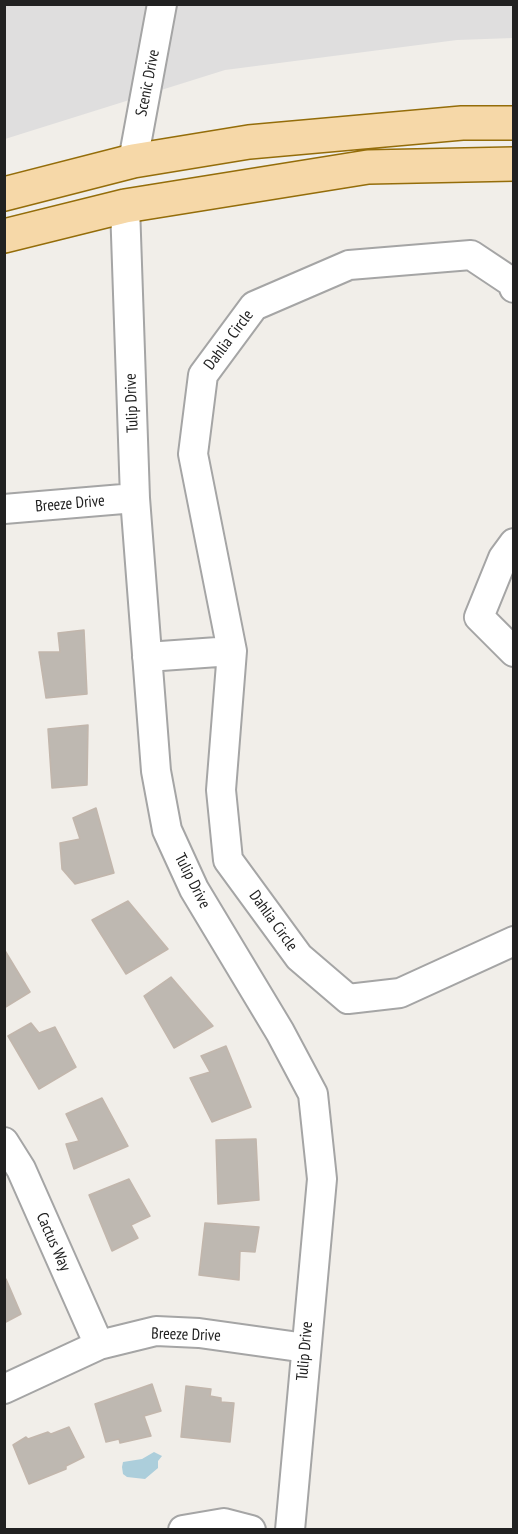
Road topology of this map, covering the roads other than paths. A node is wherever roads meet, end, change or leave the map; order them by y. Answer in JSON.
{"nodes":[{"id":1,"x":162,"y":4,"type":"edge"},
{"id":2,"x":513,"y":123,"type":"edge"},
{"id":3,"x":133,"y":161,"type":"junction"},
{"id":4,"x":513,"y":164,"type":"edge"},
{"id":5,"x":4,"y":194,"type":"edge"},
{"id":6,"x":125,"y":206,"type":"junction"},
{"id":7,"x":4,"y":236,"type":"edge"},
{"id":8,"x":513,"y":288,"type":"edge"},
{"id":9,"x":135,"y":498,"type":"junction"},
{"id":10,"x":4,"y":509,"type":"edge"},
{"id":11,"x":513,"y":543,"type":"edge"},
{"id":12,"x":232,"y":651,"type":"junction"},
{"id":13,"x":513,"y":652,"type":"edge"},
{"id":14,"x":147,"y":657,"type":"junction"},
{"id":15,"x":513,"y":941,"type":"edge"},
{"id":16,"x":4,"y":1142,"type":"edge"},
{"id":17,"x":99,"y":1345,"type":"junction"},
{"id":18,"x":306,"y":1348,"type":"junction"},
{"id":19,"x":4,"y":1389,"type":"edge"},
{"id":20,"x":183,"y":1530,"type":"edge"},
{"id":21,"x":251,"y":1530,"type":"edge"},
{"id":22,"x":290,"y":1530,"type":"edge"}],
"edges":[{"from":1,"to":3,"type":"street","name":"Scenic Drive"},
{"from":2,"to":3,"type":"main road"},
{"from":3,"to":5,"type":"main road"},
{"from":4,"to":6,"type":"main road"},
{"from":6,"to":7,"type":"main road"},
{"from":6,"to":9,"type":"street","name":"Tulip Drive"},
{"from":8,"to":12,"type":"street","name":"Dahlia Circle"},
{"from":9,"to":10,"type":"street","name":"Breeze Drive"},
{"from":9,"to":14,"type":"street","name":"Tulip Drive"},
{"from":11,"to":13,"type":"street"},
{"from":12,"to":14,"type":"street"},
{"from":12,"to":15,"type":"street","name":"Dahlia Circle"},
{"from":14,"to":18,"type":"street","name":"Tulip Drive"},
{"from":16,"to":17,"type":"street","name":"Cactus Way"},
{"from":17,"to":18,"type":"street","name":"Breeze Drive"},
{"from":17,"to":19,"type":"street","name":"Breeze Drive"},
{"from":18,"to":22,"type":"street","name":"Tulip Drive"},
{"from":20,"to":21,"type":"street"}]}
